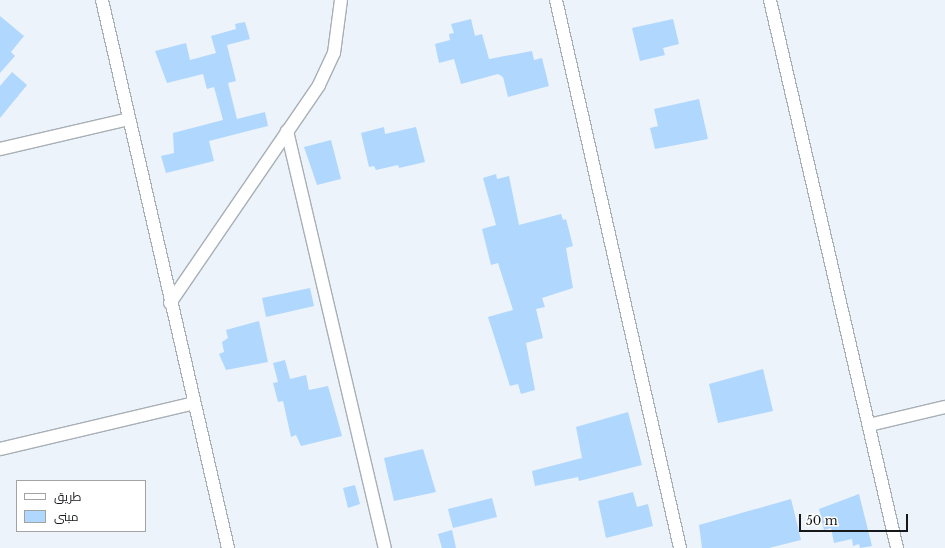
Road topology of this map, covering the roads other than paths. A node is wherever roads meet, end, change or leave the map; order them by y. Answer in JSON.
{"nodes":[{"id":1,"x":102,"y":0,"type":"edge"},
{"id":2,"x":340,"y":0,"type":"edge"},
{"id":3,"x":556,"y":0,"type":"edge"},
{"id":4,"x":770,"y":0,"type":"edge"},
{"id":5,"x":128,"y":119,"type":"junction"},
{"id":6,"x":287,"y":131,"type":"junction"},
{"id":7,"x":0,"y":149,"type":"edge"},
{"id":8,"x":170,"y":303,"type":"junction"},
{"id":9,"x":194,"y":403,"type":"junction"},
{"id":10,"x":945,"y":407,"type":"edge"},
{"id":11,"x":869,"y":425,"type":"junction"},
{"id":12,"x":0,"y":448,"type":"edge"},
{"id":13,"x":228,"y":548,"type":"edge"},
{"id":14,"x":386,"y":548,"type":"edge"},
{"id":15,"x":680,"y":548,"type":"edge"},
{"id":16,"x":898,"y":548,"type":"edge"}],
"edges":[{"from":1,"to":5,"type":"street"},
{"from":2,"to":6,"type":"street"},
{"from":3,"to":15,"type":"street"},
{"from":4,"to":11,"type":"street"},
{"from":5,"to":7,"type":"street"},
{"from":5,"to":8,"type":"street"},
{"from":6,"to":8,"type":"street"},
{"from":6,"to":14,"type":"street"},
{"from":8,"to":9,"type":"street"},
{"from":9,"to":12,"type":"street"},
{"from":9,"to":13,"type":"street"},
{"from":10,"to":11,"type":"street"},
{"from":11,"to":16,"type":"street"}]}
